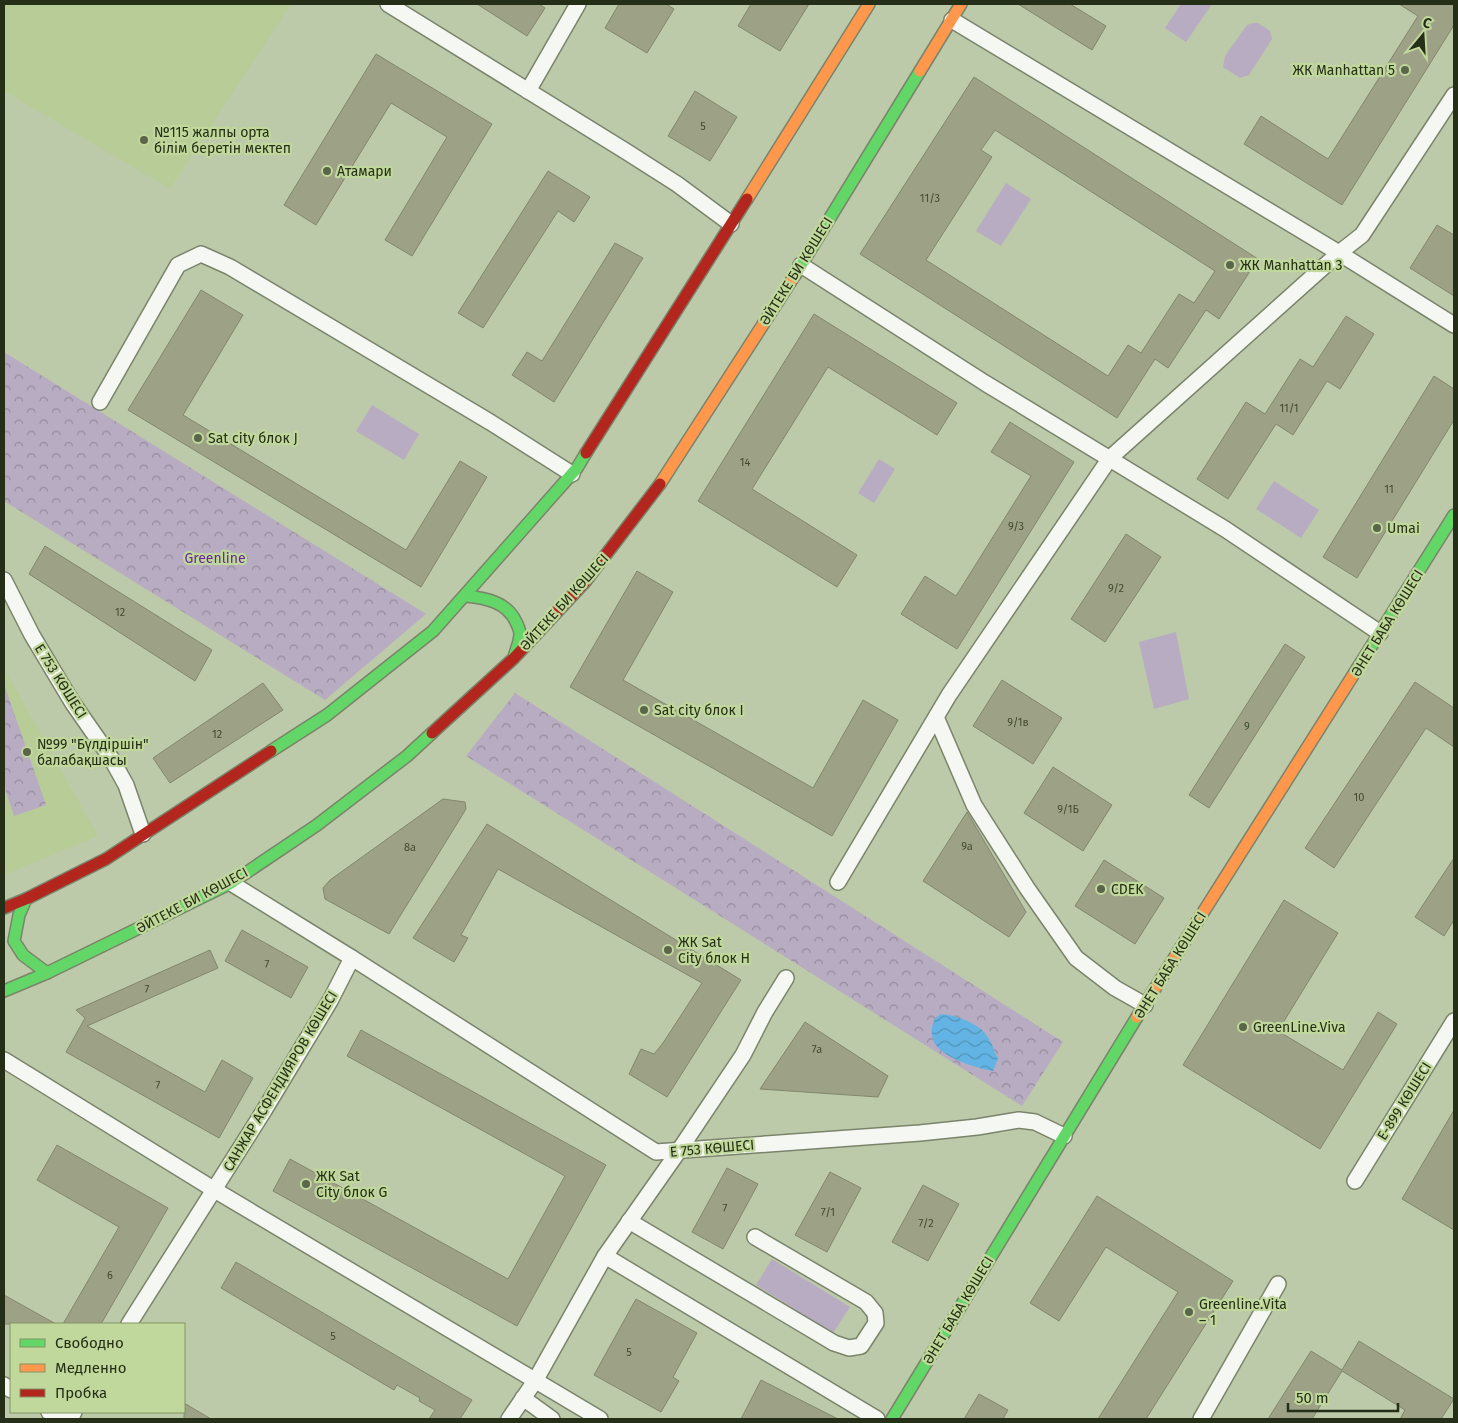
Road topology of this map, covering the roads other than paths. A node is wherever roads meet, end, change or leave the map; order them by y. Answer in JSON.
{"nodes":[{"id":1,"x":388,"y":4,"type":"edge"},
{"id":2,"x":578,"y":4,"type":"edge"},
{"id":3,"x":869,"y":4,"type":"edge"},
{"id":4,"x":961,"y":4,"type":"edge"},
{"id":5,"x":952,"y":20,"type":"junction"},
{"id":6,"x":528,"y":90,"type":"junction"},
{"id":7,"x":1454,"y":95,"type":"edge"},
{"id":8,"x":731,"y":224,"type":"junction"},
{"id":9,"x":1339,"y":253,"type":"junction"},
{"id":10,"x":801,"y":264,"type":"junction"},
{"id":11,"x":1454,"y":325,"type":"edge"},
{"id":12,"x":100,"y":402,"type":"dead end"},
{"id":13,"x":1110,"y":458,"type":"junction"},
{"id":14,"x":572,"y":474,"type":"junction"},
{"id":15,"x":1454,"y":515,"type":"edge"},
{"id":16,"x":4,"y":580,"type":"edge"},
{"id":17,"x":466,"y":596,"type":"junction"},
{"id":18,"x":1380,"y":633,"type":"junction"},
{"id":19,"x":514,"y":658,"type":"junction"},
{"id":20,"x":936,"y":717,"type":"junction"},
{"id":21,"x":143,"y":834,"type":"junction"},
{"id":22,"x":838,"y":882,"type":"dead end"},
{"id":23,"x":231,"y":883,"type":"junction"},
{"id":24,"x":26,"y":899,"type":"junction"},
{"id":25,"x":4,"y":908,"type":"edge"},
{"id":26,"x":352,"y":958,"type":"junction"},
{"id":27,"x":47,"y":973,"type":"junction"},
{"id":28,"x":786,"y":978,"type":"dead end"},
{"id":29,"x":4,"y":990,"type":"edge"},
{"id":30,"x":1145,"y":1005,"type":"junction"},
{"id":31,"x":1454,"y":1021,"type":"edge"},
{"id":32,"x":4,"y":1060,"type":"edge"},
{"id":33,"x":1064,"y":1136,"type":"junction"},
{"id":34,"x":678,"y":1152,"type":"junction"},
{"id":35,"x":1355,"y":1181,"type":"dead end"},
{"id":36,"x":213,"y":1189,"type":"junction"},
{"id":37,"x":629,"y":1221,"type":"junction"},
{"id":38,"x":756,"y":1237,"type":"dead end"},
{"id":39,"x":605,"y":1256,"type":"junction"},
{"id":40,"x":1278,"y":1284,"type":"dead end"},
{"id":41,"x":130,"y":1323,"type":"edge"},
{"id":42,"x":535,"y":1381,"type":"junction"},
{"id":43,"x":523,"y":1398,"type":"junction"},
{"id":44,"x":51,"y":1413,"type":"edge"},
{"id":45,"x":62,"y":1419,"type":"edge"},
{"id":46,"x":509,"y":1419,"type":"edge"},
{"id":47,"x":552,"y":1419,"type":"edge"},
{"id":48,"x":600,"y":1419,"type":"edge"},
{"id":49,"x":877,"y":1419,"type":"edge"},
{"id":50,"x":892,"y":1419,"type":"edge"},
{"id":51,"x":1201,"y":1419,"type":"edge"}],
"edges":[{"from":1,"to":6,"type":"street"},
{"from":2,"to":6,"type":"street"},
{"from":3,"to":8,"type":"street"},
{"from":4,"to":5,"type":"street","name":"ӘЙТЕКЕ БИ КӨШЕСІ"},
{"from":5,"to":9,"type":"street"},
{"from":5,"to":10,"type":"street","name":"ӘЙТЕКЕ БИ КӨШЕСІ"},
{"from":6,"to":8,"type":"street"},
{"from":7,"to":9,"type":"street"},
{"from":8,"to":14,"type":"street"},
{"from":9,"to":11,"type":"street"},
{"from":9,"to":13,"type":"street"},
{"from":10,"to":13,"type":"street"},
{"from":10,"to":19,"type":"street","name":"ӘЙТЕКЕ БИ КӨШЕСІ"},
{"from":12,"to":14,"type":"street"},
{"from":13,"to":18,"type":"street"},
{"from":13,"to":20,"type":"street"},
{"from":14,"to":17,"type":"street"},
{"from":15,"to":18,"type":"street","name":"ӘНЕТ БАБА КӨШЕСІ"},
{"from":16,"to":21,"type":"street","name":"Е 753 КӨШЕСІ"},
{"from":17,"to":19,"type":"street"},
{"from":17,"to":21,"type":"street"},
{"from":18,"to":30,"type":"street","name":"ӘНЕТ БАБА КӨШЕСІ"},
{"from":19,"to":23,"type":"street","name":"ӘЙТЕКЕ БИ КӨШЕСІ"},
{"from":20,"to":22,"type":"street"},
{"from":20,"to":30,"type":"street"},
{"from":21,"to":24,"type":"street"},
{"from":23,"to":26,"type":"street"},
{"from":23,"to":27,"type":"street","name":"ӘЙТЕКЕ БИ КӨШЕСІ"},
{"from":24,"to":25,"type":"street"},
{"from":24,"to":27,"type":"street"},
{"from":26,"to":34,"type":"street","name":"Е 753 КӨШЕСІ"},
{"from":26,"to":36,"type":"street","name":"САНЖАР АСФЕНДИЯРОВ КӨШЕСІ"},
{"from":27,"to":29,"type":"street","name":"ӘЙТЕКЕ БИ КӨШЕСІ"},
{"from":28,"to":34,"type":"street"},
{"from":30,"to":33,"type":"street","name":"ӘНЕТ БАБА КӨШЕСІ"},
{"from":31,"to":35,"type":"street","name":"Е-899 КӨШЕСІ"},
{"from":32,"to":36,"type":"street"},
{"from":33,"to":34,"type":"street","name":"Е 753 КӨШЕСІ"},
{"from":33,"to":50,"type":"street","name":"ӘНЕТ БАБА КӨШЕСІ"},
{"from":34,"to":37,"type":"street"},
{"from":36,"to":41,"type":"street","name":"САНЖАР АСФЕНДИЯРОВ КӨШЕСІ"},
{"from":36,"to":42,"type":"street"},
{"from":37,"to":38,"type":"street"},
{"from":37,"to":39,"type":"street"},
{"from":39,"to":42,"type":"street"},
{"from":39,"to":49,"type":"street"},
{"from":40,"to":51,"type":"street"},
{"from":42,"to":43,"type":"street"},
{"from":42,"to":48,"type":"street"},
{"from":43,"to":46,"type":"street"},
{"from":43,"to":47,"type":"street"},
{"from":44,"to":45,"type":"street"}]}
